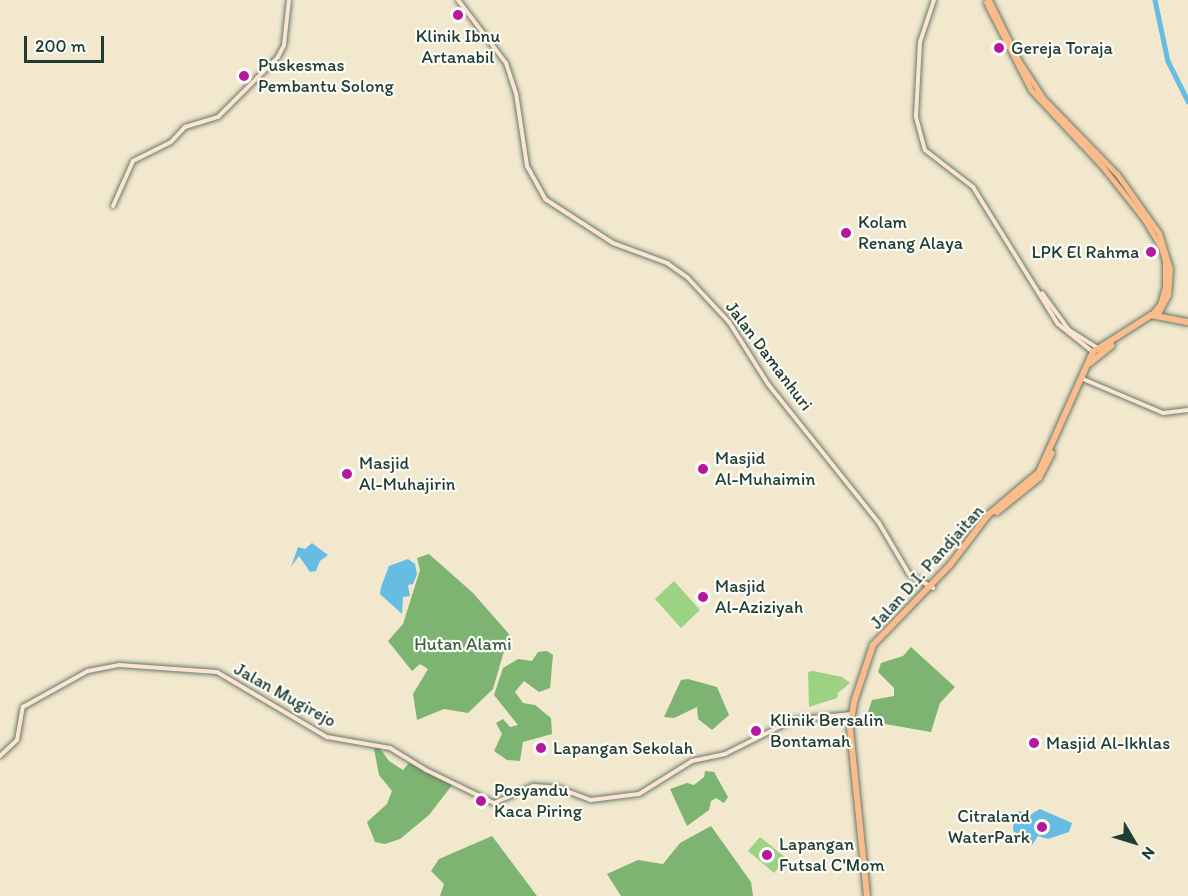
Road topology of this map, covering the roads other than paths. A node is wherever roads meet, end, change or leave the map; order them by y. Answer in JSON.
{"nodes":[{"id":1,"x":290,"y":0,"type":"edge"},
{"id":2,"x":458,"y":0,"type":"edge"},
{"id":3,"x":934,"y":0,"type":"edge"},
{"id":4,"x":987,"y":0,"type":"edge"},
{"id":5,"x":113,"y":206,"type":"dead end"},
{"id":6,"x":1154,"y":315,"type":"junction"},
{"id":7,"x":1188,"y":322,"type":"edge"},
{"id":8,"x":1098,"y":352,"type":"junction"},
{"id":9,"x":1083,"y":379,"type":"junction"},
{"id":10,"x":1188,"y":410,"type":"edge"},
{"id":11,"x":990,"y":515,"type":"junction"},
{"id":12,"x":931,"y":587,"type":"junction"},
{"id":13,"x":853,"y":714,"type":"junction"},
{"id":14,"x":0,"y":756,"type":"edge"},
{"id":15,"x":869,"y":896,"type":"edge"}],
"edges":[{"from":1,"to":5,"type":"street"},
{"from":2,"to":12,"type":"street","name":"Jalan Damanhuri"},
{"from":3,"to":8,"type":"street"},
{"from":4,"to":6,"type":"main road"},
{"from":6,"to":7,"type":"highway"},
{"from":6,"to":8,"type":"highway","name":"Jalan D.I. Pandjaitan"},
{"from":8,"to":9,"type":"highway","name":"Jalan D.I. Pandjaitan"},
{"from":8,"to":11,"type":"highway","name":"Jalan D.I. Pandjaitan"},
{"from":9,"to":10,"type":"street"},
{"from":9,"to":11,"type":"highway","name":"Jalan D.I. Pandjaitan"},
{"from":11,"to":12,"type":"highway","name":"Jalan D.I. Pandjaitan"},
{"from":12,"to":13,"type":"highway","name":"Jalan D.I. Pandjaitan"},
{"from":13,"to":14,"type":"street","name":"Jalan Mugirejo"},
{"from":13,"to":15,"type":"highway","name":"Jalan D.I. Pandjaitan"},
{"from":13,"to":15,"type":"highway"}]}
